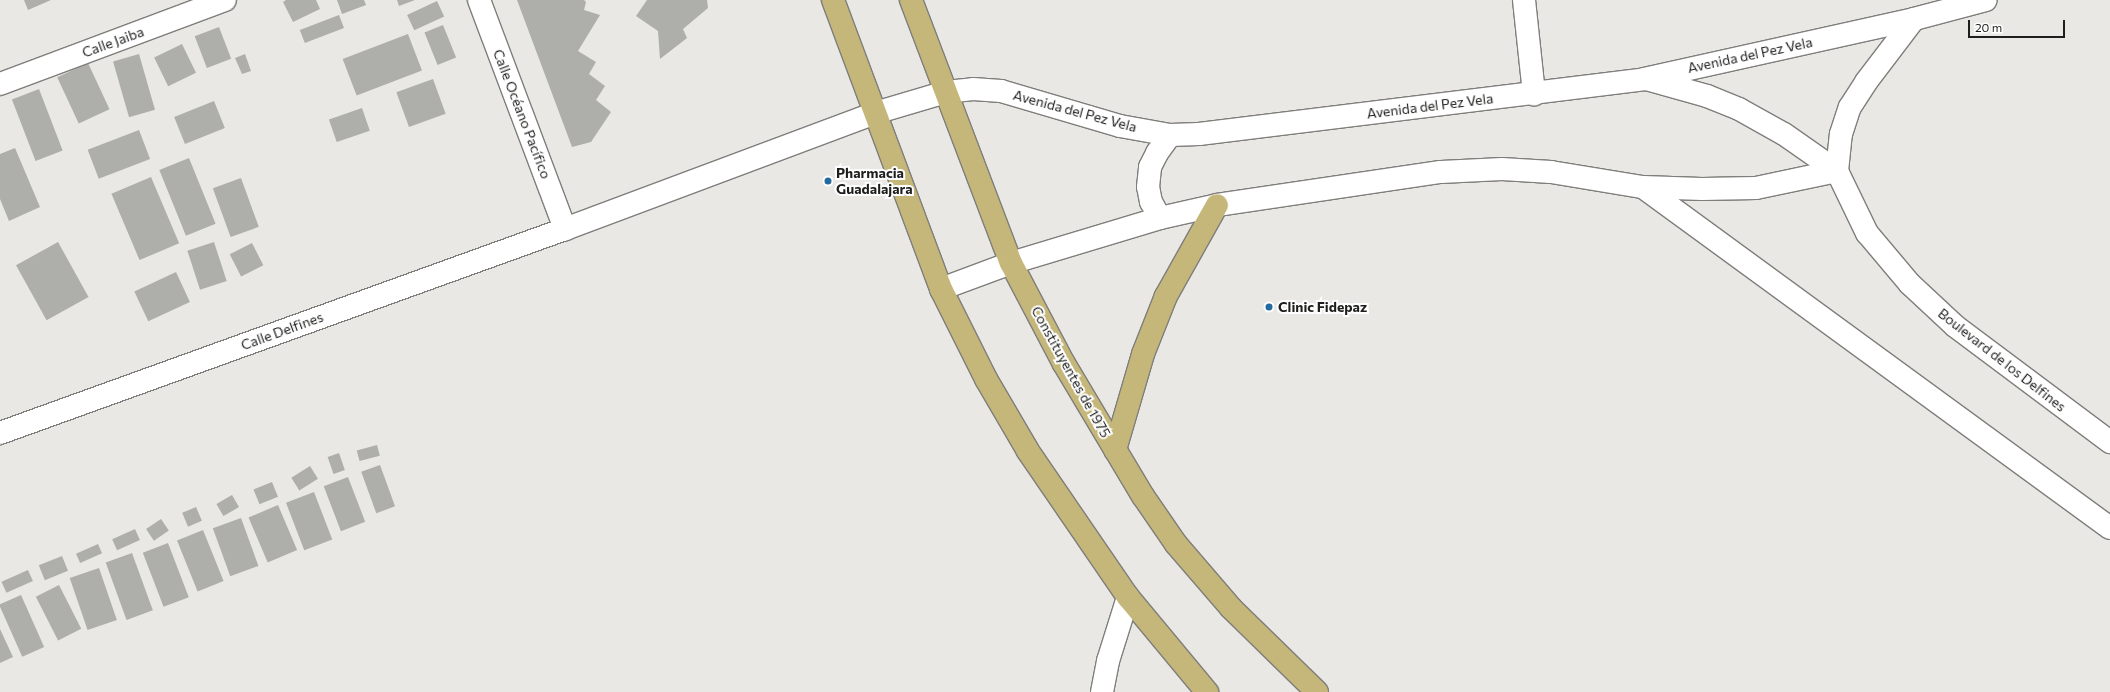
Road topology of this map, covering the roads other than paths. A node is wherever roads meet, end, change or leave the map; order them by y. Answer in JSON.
{"nodes":[{"id":1,"x":226,"y":0,"type":"edge"},
{"id":2,"x":479,"y":0,"type":"edge"},
{"id":3,"x":833,"y":0,"type":"edge"},
{"id":4,"x":911,"y":0,"type":"edge"},
{"id":5,"x":1524,"y":0,"type":"edge"},
{"id":6,"x":1986,"y":0,"type":"edge"},
{"id":7,"x":1914,"y":19,"type":"junction"},
{"id":8,"x":1644,"y":79,"type":"junction"},
{"id":9,"x":0,"y":84,"type":"edge"},
{"id":10,"x":946,"y":92,"type":"junction"},
{"id":11,"x":1534,"y":94,"type":"junction"},
{"id":12,"x":875,"y":113,"type":"junction"},
{"id":13,"x":1170,"y":135,"type":"junction"},
{"id":14,"x":1837,"y":171,"type":"junction"},
{"id":15,"x":1643,"y":187,"type":"junction"},
{"id":16,"x":1217,"y":205,"type":"junction"},
{"id":17,"x":1160,"y":218,"type":"junction"},
{"id":18,"x":565,"y":229,"type":"junction"},
{"id":19,"x":1011,"y":263,"type":"junction"},
{"id":20,"x":941,"y":289,"type":"junction"},
{"id":21,"x":0,"y":433,"type":"edge"},
{"id":22,"x":2110,"y":442,"type":"edge"},
{"id":23,"x":1115,"y":450,"type":"junction"},
{"id":24,"x":2110,"y":528,"type":"edge"},
{"id":25,"x":1128,"y":597,"type":"junction"},
{"id":26,"x":1102,"y":692,"type":"edge"},
{"id":27,"x":1207,"y":692,"type":"edge"},
{"id":28,"x":1317,"y":692,"type":"edge"}],
"edges":[{"from":1,"to":9,"type":"street","name":"Calle Jaiba"},
{"from":2,"to":18,"type":"street","name":"Calle Océano Pacífico"},
{"from":3,"to":12,"type":"main road"},
{"from":4,"to":10,"type":"main road","name":"Constituyentes de 1975"},
{"from":5,"to":11,"type":"street"},
{"from":6,"to":7,"type":"street","name":"Avenida del Pez Vela"},
{"from":7,"to":8,"type":"street","name":"Avenida del Pez Vela"},
{"from":7,"to":14,"type":"street"},
{"from":8,"to":11,"type":"street","name":"Avenida del Pez Vela"},
{"from":8,"to":14,"type":"street","name":"Boulevard de los Delfines"},
{"from":10,"to":12,"type":"street","name":"Avenida del Pez Vela"},
{"from":10,"to":13,"type":"street","name":"Avenida del Pez Vela"},
{"from":10,"to":19,"type":"main road","name":"Constituyentes de 1975"},
{"from":11,"to":13,"type":"street","name":"Avenida del Pez Vela"},
{"from":12,"to":18,"type":"street","name":"Calle Delfines"},
{"from":12,"to":20,"type":"main road"},
{"from":13,"to":17,"type":"street"},
{"from":14,"to":15,"type":"street"},
{"from":14,"to":22,"type":"street","name":"Boulevard de los Delfines"},
{"from":15,"to":16,"type":"street"},
{"from":15,"to":24,"type":"street"},
{"from":16,"to":17,"type":"street"},
{"from":16,"to":23,"type":"main road"},
{"from":17,"to":19,"type":"street"},
{"from":18,"to":21,"type":"street","name":"Calle Delfines"},
{"from":19,"to":20,"type":"street"},
{"from":19,"to":23,"type":"main road","name":"Constituyentes de 1975"},
{"from":20,"to":25,"type":"main road"},
{"from":23,"to":28,"type":"main road","name":"Constituyentes de 1975"},
{"from":25,"to":26,"type":"street"},
{"from":25,"to":27,"type":"main road"}]}
